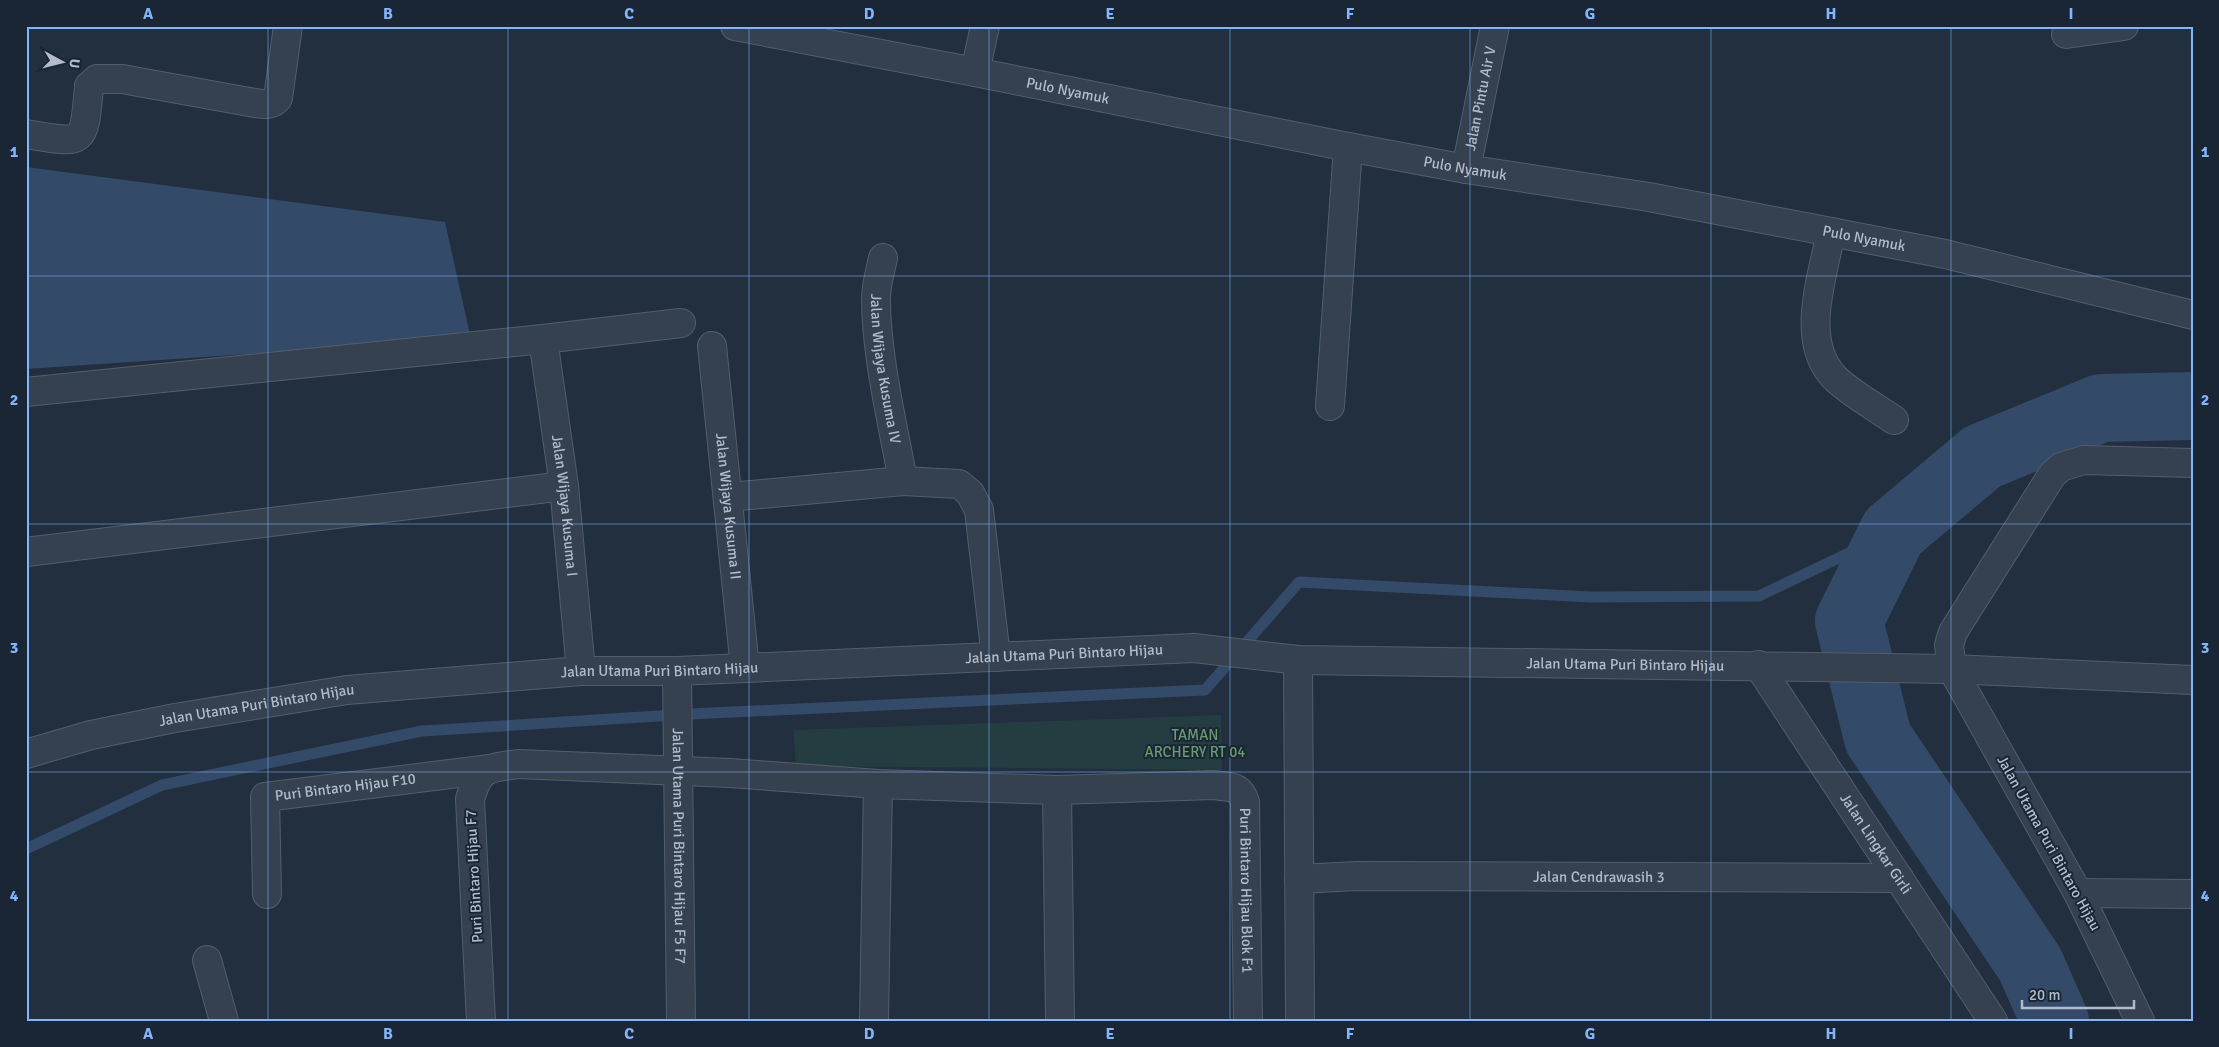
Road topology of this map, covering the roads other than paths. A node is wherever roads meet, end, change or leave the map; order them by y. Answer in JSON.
{"nodes":[{"id":1,"x":288,"y":26,"type":"edge"},
{"id":2,"x":735,"y":26,"type":"edge"},
{"id":3,"x":985,"y":26,"type":"edge"},
{"id":4,"x":1495,"y":26,"type":"edge"},
{"id":5,"x":2124,"y":26,"type":"edge"},
{"id":6,"x":2066,"y":34,"type":"dead end"},
{"id":7,"x":975,"y":72,"type":"junction"},
{"id":8,"x":26,"y":134,"type":"edge"},
{"id":9,"x":1348,"y":147,"type":"junction"},
{"id":10,"x":1466,"y":169,"type":"junction"},
{"id":11,"x":1832,"y":232,"type":"junction"},
{"id":12,"x":883,"y":258,"type":"dead end"},
{"id":13,"x":2190,"y":308,"type":"edge"},
{"id":14,"x":681,"y":323,"type":"dead end"},
{"id":15,"x":543,"y":339,"type":"junction"},
{"id":16,"x":712,"y":346,"type":"dead end"},
{"id":17,"x":26,"y":392,"type":"edge"},
{"id":18,"x":1330,"y":406,"type":"dead end"},
{"id":19,"x":1894,"y":420,"type":"dead end"},
{"id":20,"x":2193,"y":463,"type":"edge"},
{"id":21,"x":903,"y":481,"type":"junction"},
{"id":22,"x":564,"y":486,"type":"junction"},
{"id":23,"x":729,"y":497,"type":"junction"},
{"id":24,"x":26,"y":552,"type":"edge"},
{"id":25,"x":996,"y":657,"type":"junction"},
{"id":26,"x":1298,"y":660,"type":"junction"},
{"id":27,"x":1758,"y":665,"type":"junction"},
{"id":28,"x":745,"y":668,"type":"junction"},
{"id":29,"x":1952,"y":669,"type":"junction"},
{"id":30,"x":581,"y":671,"type":"junction"},
{"id":31,"x":677,"y":678,"type":"junction"},
{"id":32,"x":2193,"y":680,"type":"edge"},
{"id":33,"x":26,"y":754,"type":"edge"},
{"id":34,"x":490,"y":769,"type":"junction"},
{"id":35,"x":680,"y":770,"type":"junction"},
{"id":36,"x":878,"y":784,"type":"junction"},
{"id":37,"x":1057,"y":790,"type":"junction"},
{"id":38,"x":1899,"y":878,"type":"junction"},
{"id":39,"x":1300,"y":879,"type":"junction"},
{"id":40,"x":2078,"y":892,"type":"junction"},
{"id":41,"x":267,"y":894,"type":"dead end"},
{"id":42,"x":2193,"y":894,"type":"edge"},
{"id":43,"x":208,"y":960,"type":"dead end"},
{"id":44,"x":224,"y":1021,"type":"edge"},
{"id":45,"x":481,"y":1021,"type":"edge"},
{"id":46,"x":681,"y":1021,"type":"edge"},
{"id":47,"x":874,"y":1021,"type":"edge"},
{"id":48,"x":1060,"y":1021,"type":"edge"},
{"id":49,"x":1248,"y":1021,"type":"edge"},
{"id":50,"x":1300,"y":1021,"type":"edge"},
{"id":51,"x":1993,"y":1021,"type":"edge"},
{"id":52,"x":2140,"y":1021,"type":"edge"}],
"edges":[{"from":1,"to":8,"type":"street"},
{"from":2,"to":7,"type":"street","name":"Pulo Nyamuk"},
{"from":3,"to":7,"type":"street"},
{"from":4,"to":10,"type":"street","name":"Jalan Pintu Air V"},
{"from":5,"to":6,"type":"street"},
{"from":7,"to":9,"type":"street","name":"Pulo Nyamuk"},
{"from":9,"to":10,"type":"street","name":"Pulo Nyamuk"},
{"from":9,"to":18,"type":"street"},
{"from":10,"to":11,"type":"street","name":"Pulo Nyamuk"},
{"from":11,"to":13,"type":"street","name":"Pulo Nyamuk"},
{"from":11,"to":19,"type":"street"},
{"from":12,"to":21,"type":"street","name":"Jalan Wijaya Kusuma IV"},
{"from":14,"to":15,"type":"street"},
{"from":15,"to":17,"type":"street"},
{"from":15,"to":22,"type":"street","name":"Jalan Wijaya Kusuma I"},
{"from":16,"to":23,"type":"street","name":"Jalan Wijaya Kusuma II"},
{"from":20,"to":29,"type":"street","name":"Jalan Utama Puri Bintaro Hijau"},
{"from":21,"to":23,"type":"street"},
{"from":21,"to":25,"type":"street"},
{"from":22,"to":24,"type":"street"},
{"from":22,"to":30,"type":"street","name":"Jalan Wijaya Kusuma I"},
{"from":23,"to":28,"type":"street","name":"Jalan Wijaya Kusuma II"},
{"from":25,"to":26,"type":"street","name":"Jalan Utama Puri Bintaro Hijau"},
{"from":25,"to":28,"type":"street","name":"Jalan Utama Puri Bintaro Hijau"},
{"from":26,"to":27,"type":"street","name":"Jalan Utama Puri Bintaro Hijau"},
{"from":26,"to":39,"type":"street"},
{"from":27,"to":29,"type":"street","name":"Jalan Utama Puri Bintaro Hijau"},
{"from":27,"to":38,"type":"street","name":"Jalan Lingkar Girli"},
{"from":28,"to":31,"type":"street","name":"Jalan Utama Puri Bintaro Hijau"},
{"from":29,"to":32,"type":"street","name":"Jalan Utama Puri Bintaro Hijau"},
{"from":29,"to":40,"type":"street","name":"Jalan Utama Puri Bintaro Hijau"},
{"from":30,"to":31,"type":"street","name":"Jalan Utama Puri Bintaro Hijau"},
{"from":30,"to":33,"type":"street","name":"Jalan Utama Puri Bintaro Hijau"},
{"from":31,"to":35,"type":"street","name":"Jalan Utama Puri Bintaro Hijau F5 F7"},
{"from":34,"to":35,"type":"street","name":"Puri Bintaro Hijau Blok F1"},
{"from":34,"to":41,"type":"street","name":"Puri Bintaro Hijau F10"},
{"from":34,"to":45,"type":"street","name":"Puri Bintaro Hijau F7"},
{"from":35,"to":36,"type":"street","name":"Puri Bintaro Hijau Blok F1"},
{"from":35,"to":46,"type":"street","name":"Jalan Utama Puri Bintaro Hijau F5 F7"},
{"from":36,"to":37,"type":"street","name":"Puri Bintaro Hijau Blok F1"},
{"from":36,"to":47,"type":"street"},
{"from":37,"to":48,"type":"street"},
{"from":37,"to":49,"type":"street","name":"Puri Bintaro Hijau Blok F1"},
{"from":38,"to":39,"type":"street","name":"Jalan Cendrawasih 3"},
{"from":38,"to":51,"type":"street","name":"Jalan Lingkar Girli"},
{"from":39,"to":50,"type":"street"},
{"from":40,"to":42,"type":"street"},
{"from":40,"to":52,"type":"street","name":"Jalan Utama Puri Bintaro Hijau"},
{"from":43,"to":44,"type":"street"}]}
